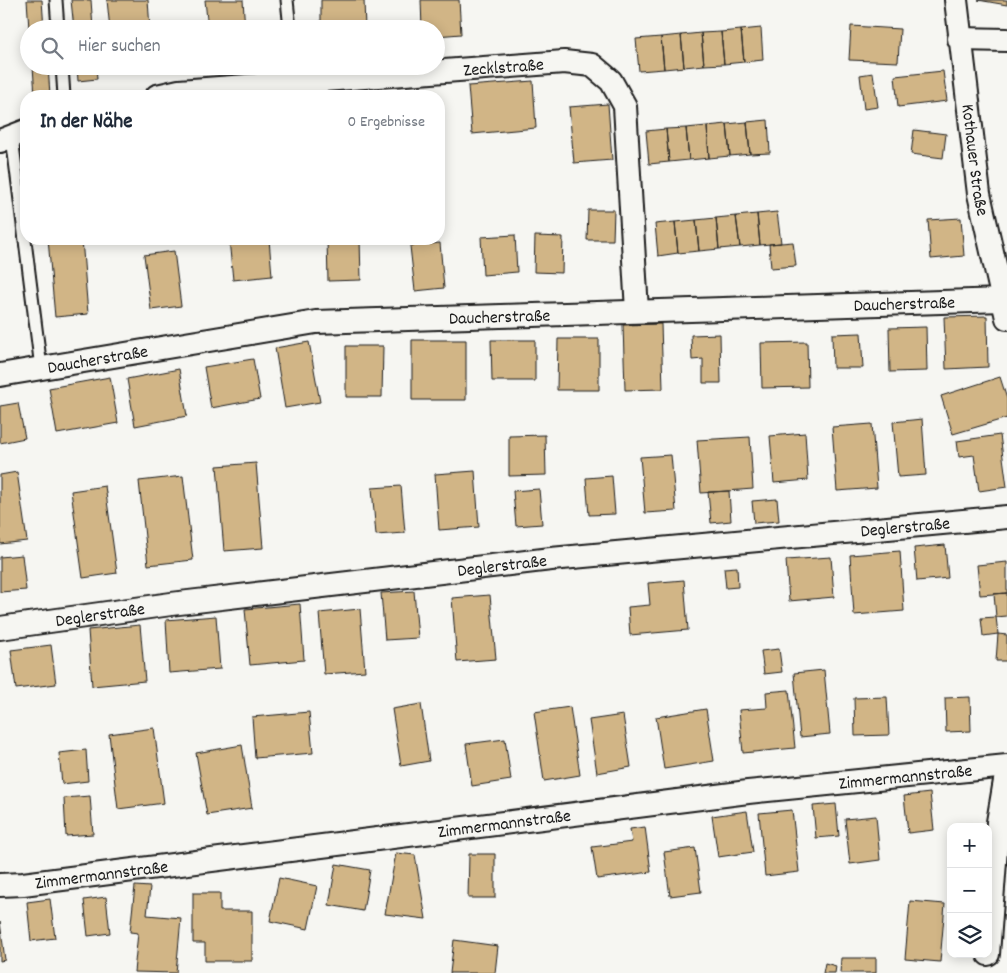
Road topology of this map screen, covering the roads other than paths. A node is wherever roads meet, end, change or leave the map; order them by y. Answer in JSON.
{"nodes":[{"id":1,"x":56,"y":0,"type":"edge"},
{"id":2,"x":287,"y":0,"type":"edge"},
{"id":3,"x":956,"y":0,"type":"edge"},
{"id":4,"x":57,"y":20,"type":"edge"},
{"id":5,"x":289,"y":20,"type":"edge"},
{"id":6,"x":959,"y":38,"type":"junction"},
{"id":7,"x":1007,"y":40,"type":"edge"},
{"id":8,"x":445,"y":67,"type":"edge"},
{"id":9,"x":63,"y":75,"type":"edge"},
{"id":10,"x":289,"y":75,"type":"edge"},
{"id":11,"x":64,"y":90,"type":"edge"},
{"id":12,"x":186,"y":90,"type":"edge"},
{"id":13,"x":13,"y":136,"type":"edge"},
{"id":14,"x":20,"y":194,"type":"edge"},
{"id":15,"x":26,"y":245,"type":"edge"},
{"id":16,"x":1005,"y":309,"type":"edge"},
{"id":17,"x":637,"y":311,"type":"junction"},
{"id":18,"x":41,"y":368,"type":"junction"},
{"id":19,"x":0,"y":375,"type":"edge"},
{"id":20,"x":1007,"y":517,"type":"edge"},
{"id":21,"x":0,"y":628,"type":"edge"},
{"id":22,"x":1007,"y":768,"type":"edge"},
{"id":23,"x":0,"y":885,"type":"edge"},
{"id":24,"x":991,"y":913,"type":"edge"},
{"id":25,"x":988,"y":958,"type":"edge"},
{"id":26,"x":986,"y":973,"type":"edge"}],
"edges":[{"from":1,"to":4,"type":"lane"},
{"from":2,"to":5,"type":"lane"},
{"from":3,"to":6,"type":"street","name":"Kothauer Straße"},
{"from":6,"to":7,"type":"street"},
{"from":6,"to":16,"type":"street","name":"Kothauer Straße"},
{"from":8,"to":17,"type":"street","name":"Zecklstraße"},
{"from":9,"to":11,"type":"lane"},
{"from":10,"to":12,"type":"street","name":"Zecklstraße"},
{"from":13,"to":14,"type":"lane"},
{"from":15,"to":18,"type":"lane"},
{"from":16,"to":17,"type":"street","name":"Daucherstraße"},
{"from":17,"to":18,"type":"street","name":"Daucherstraße"},
{"from":18,"to":19,"type":"street","name":"Daucherstraße"},
{"from":20,"to":21,"type":"street","name":"Deglerstraße"},
{"from":22,"to":23,"type":"street","name":"Zimmermannstraße"},
{"from":22,"to":24,"type":"street"},
{"from":25,"to":26,"type":"street"}]}
